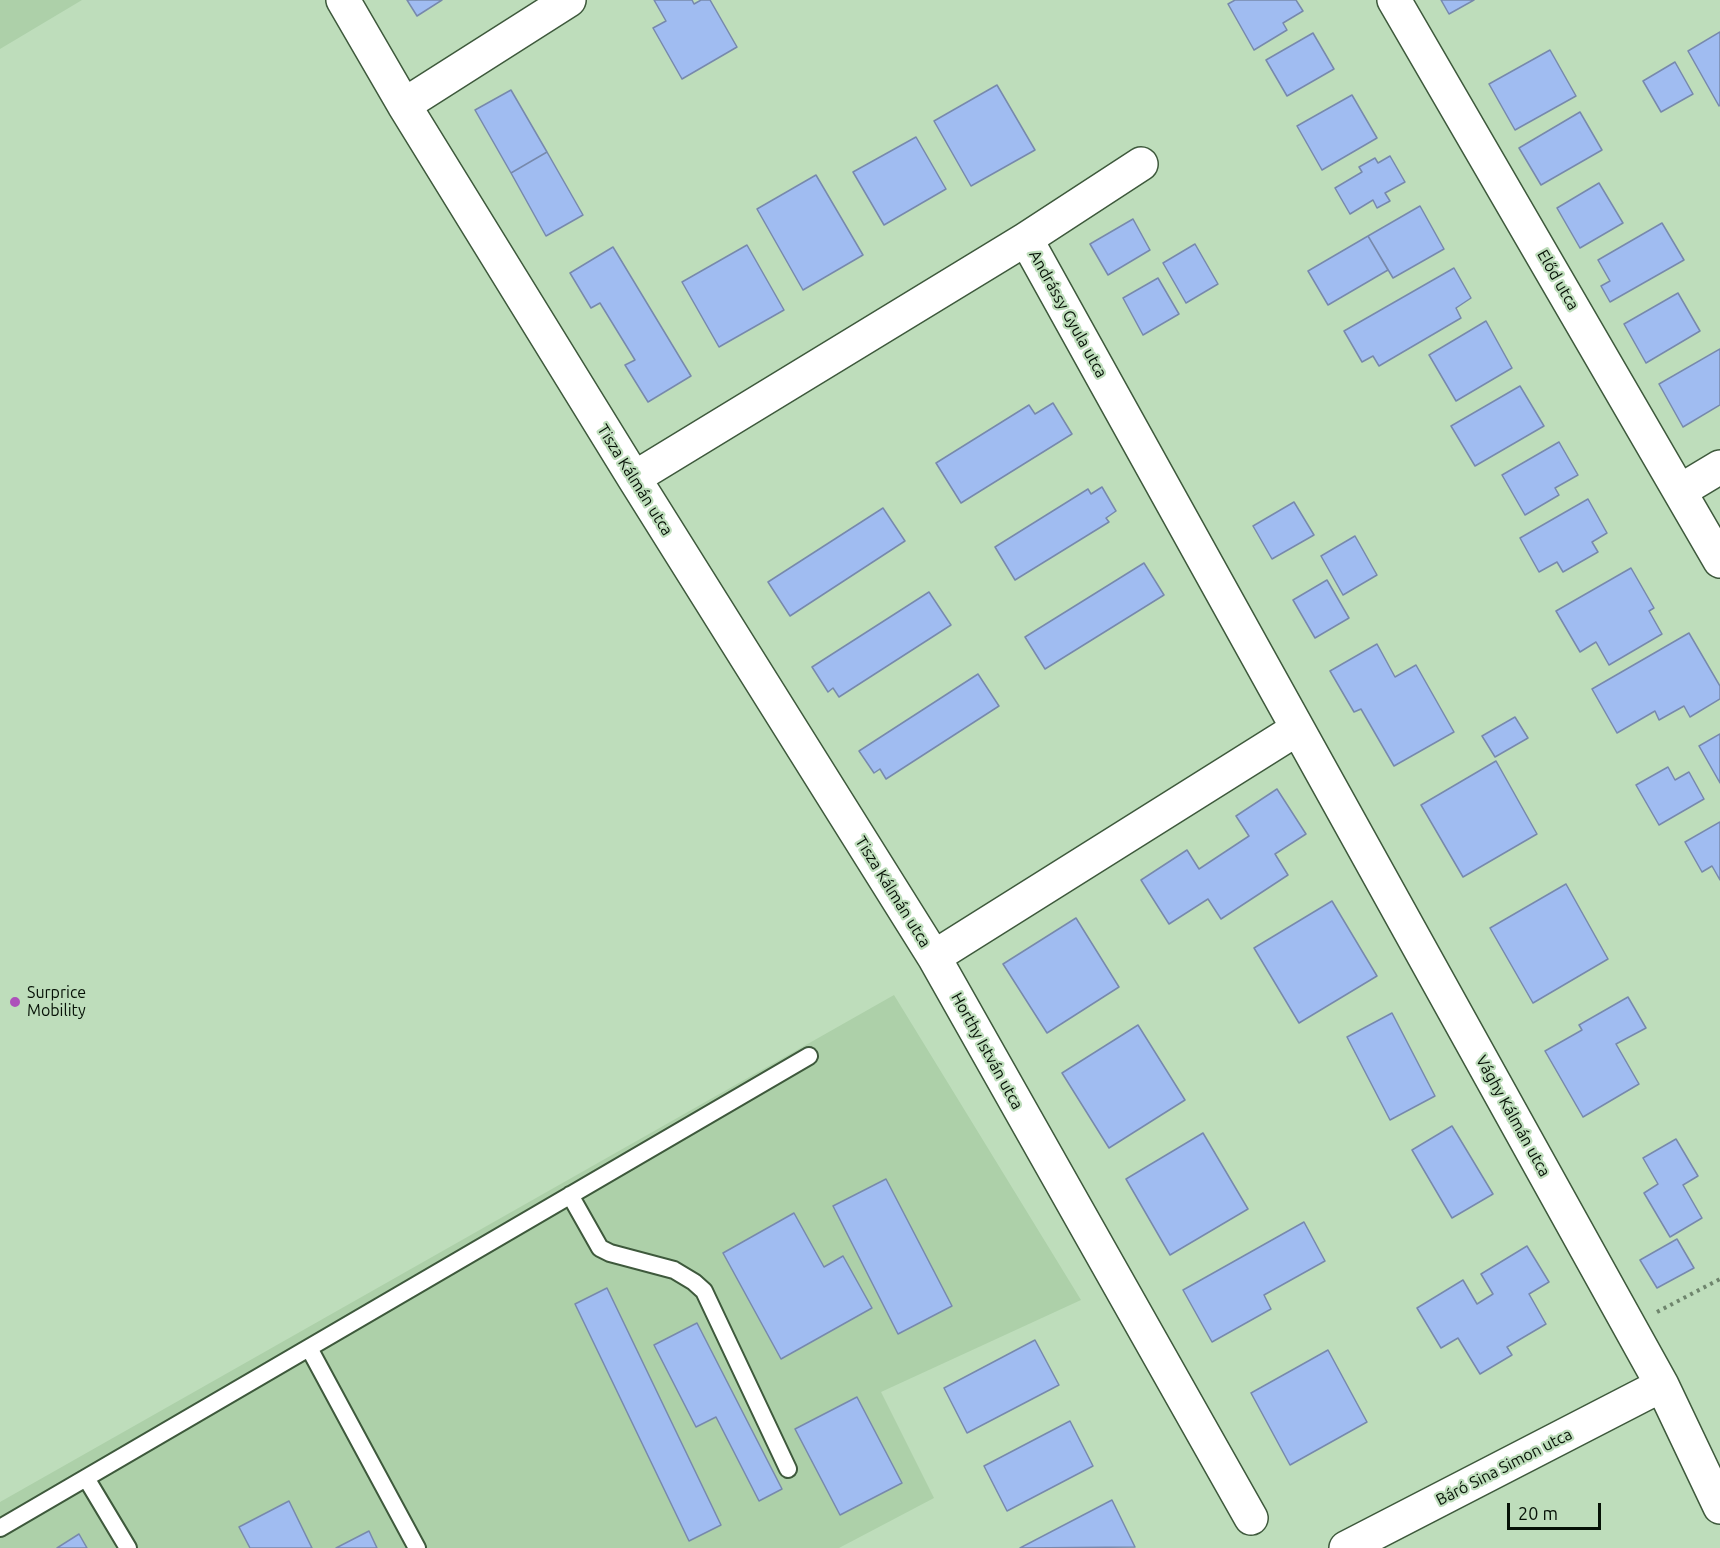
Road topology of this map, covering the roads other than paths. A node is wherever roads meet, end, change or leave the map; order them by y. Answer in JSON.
{"nodes":[{"id":1,"x":343,"y":0,"type":"edge"},
{"id":2,"x":569,"y":0,"type":"edge"},
{"id":3,"x":1394,"y":0,"type":"edge"},
{"id":4,"x":404,"y":105,"type":"junction"},
{"id":5,"x":1141,"y":164,"type":"dead end"},
{"id":6,"x":1026,"y":239,"type":"junction"},
{"id":7,"x":1720,"y":467,"type":"edge"},
{"id":8,"x":634,"y":478,"type":"junction"},
{"id":9,"x":1680,"y":490,"type":"junction"},
{"id":10,"x":1720,"y":561,"type":"edge"},
{"id":11,"x":1298,"y":729,"type":"junction"},
{"id":12,"x":934,"y":957,"type":"junction"},
{"id":13,"x":809,"y":1056,"type":"dead end"},
{"id":14,"x":570,"y":1196,"type":"junction"},
{"id":15,"x":309,"y":1348,"type":"junction"},
{"id":16,"x":1662,"y":1385,"type":"junction"},
{"id":17,"x":788,"y":1469,"type":"dead end"},
{"id":18,"x":86,"y":1478,"type":"junction"},
{"id":19,"x":1720,"y":1508,"type":"edge"},
{"id":20,"x":1251,"y":1518,"type":"dead end"},
{"id":21,"x":0,"y":1528,"type":"edge"},
{"id":22,"x":128,"y":1548,"type":"edge"},
{"id":23,"x":417,"y":1548,"type":"edge"},
{"id":24,"x":1346,"y":1548,"type":"edge"}],
"edges":[{"from":1,"to":4,"type":"street","name":"Tisza Kálmán utca"},
{"from":2,"to":4,"type":"street"},
{"from":3,"to":9,"type":"street","name":"Előd utca"},
{"from":4,"to":8,"type":"street","name":"Tisza Kálmán utca"},
{"from":5,"to":6,"type":"street"},
{"from":6,"to":8,"type":"street","name":"Andrássy Gyula utca"},
{"from":6,"to":11,"type":"street","name":"Andrássy Gyula utca"},
{"from":7,"to":9,"type":"street"},
{"from":8,"to":12,"type":"street","name":"Tisza Kálmán utca"},
{"from":9,"to":10,"type":"street","name":"Előd utca"},
{"from":11,"to":12,"type":"street"},
{"from":11,"to":16,"type":"street","name":"Vághy Kálmán utca"},
{"from":12,"to":20,"type":"street","name":"Horthy István utca"},
{"from":13,"to":14,"type":"lane"},
{"from":14,"to":15,"type":"lane"},
{"from":14,"to":17,"type":"lane"},
{"from":15,"to":18,"type":"lane"},
{"from":15,"to":23,"type":"lane"},
{"from":16,"to":19,"type":"street","name":"Vághy Kálmán utca"},
{"from":16,"to":24,"type":"street","name":"Báró Sina Simon utca"},
{"from":18,"to":21,"type":"lane"},
{"from":18,"to":22,"type":"lane"}]}
